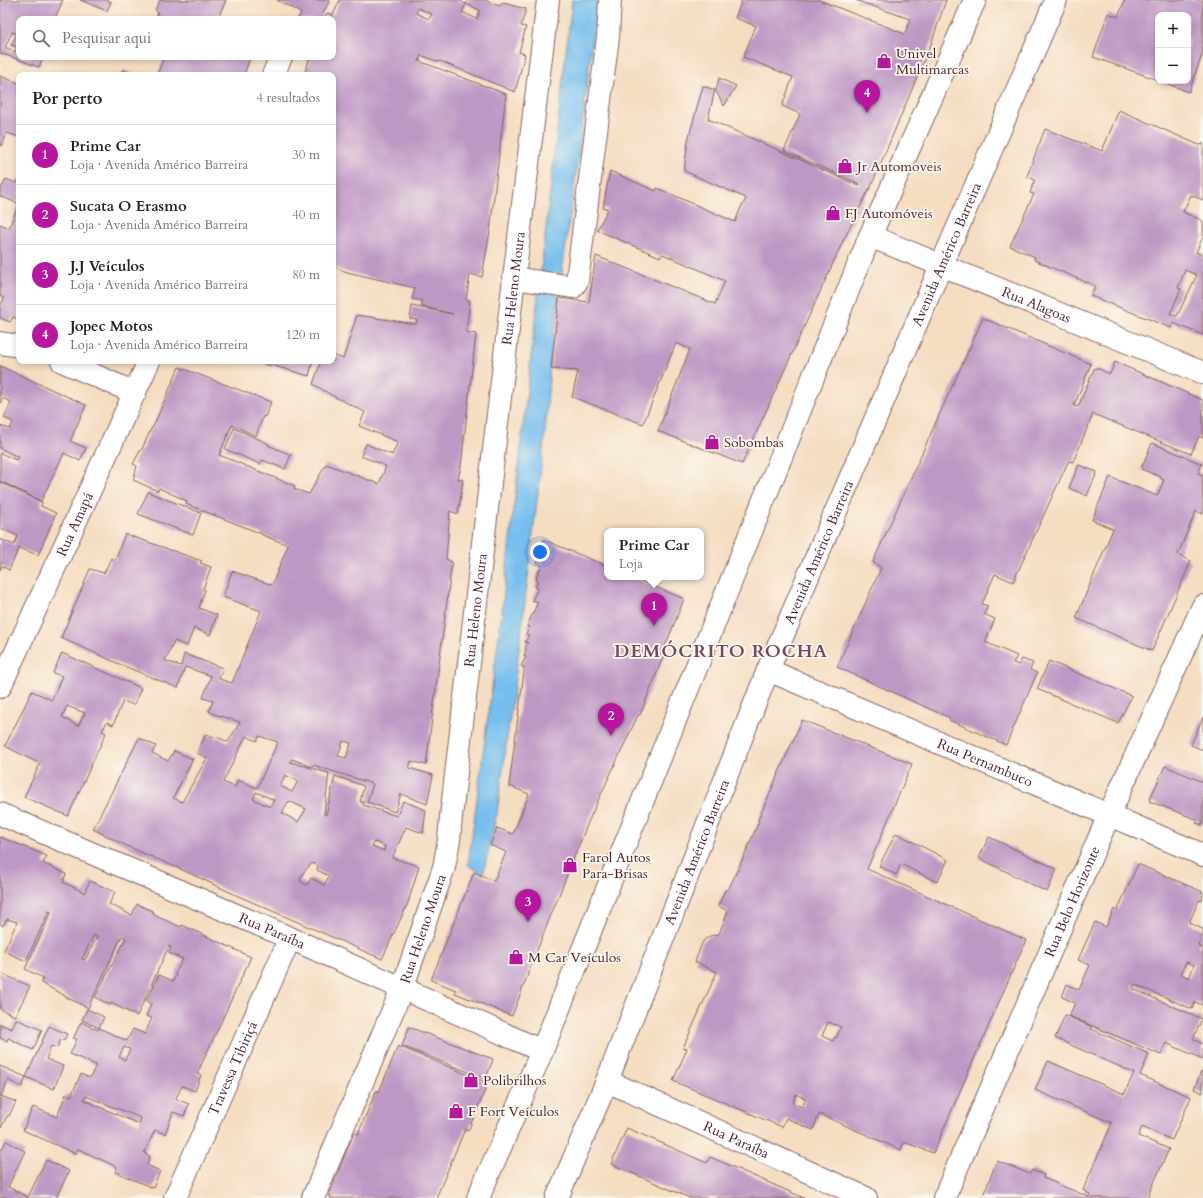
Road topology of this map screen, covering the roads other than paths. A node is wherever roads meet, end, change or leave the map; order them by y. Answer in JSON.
{"nodes":[{"id":1,"x":548,"y":0,"type":"edge"},
{"id":2,"x":610,"y":0,"type":"edge"},
{"id":3,"x":975,"y":0,"type":"edge"},
{"id":4,"x":1056,"y":0,"type":"edge"},
{"id":5,"x":280,"y":60,"type":"edge"},
{"id":6,"x":274,"y":72,"type":"edge"},
{"id":7,"x":870,"y":236,"type":"junction"},
{"id":8,"x":940,"y":266,"type":"junction"},
{"id":9,"x":522,"y":279,"type":"junction"},
{"id":10,"x":0,"y":343,"type":"edge"},
{"id":11,"x":16,"y":346,"type":"edge"},
{"id":12,"x":69,"y":364,"type":"edge"},
{"id":13,"x":148,"y":364,"type":"edge"},
{"id":14,"x":1203,"y":373,"type":"edge"},
{"id":15,"x":135,"y":393,"type":"junction"},
{"id":16,"x":1203,"y":606,"type":"edge"},
{"id":17,"x":768,"y":670,"type":"junction"},
{"id":18,"x":0,"y":687,"type":"edge"},
{"id":19,"x":0,"y":814,"type":"edge"},
{"id":20,"x":1109,"y":815,"type":"junction"},
{"id":21,"x":1203,"y":855,"type":"edge"},
{"id":22,"x":290,"y":938,"type":"junction"},
{"id":23,"x":402,"y":989,"type":"junction"},
{"id":24,"x":542,"y":1051,"type":"junction"},
{"id":25,"x":607,"y":1081,"type":"junction"},
{"id":26,"x":175,"y":1198,"type":"edge"},
{"id":27,"x":313,"y":1198,"type":"edge"},
{"id":28,"x":478,"y":1198,"type":"edge"},
{"id":29,"x":558,"y":1198,"type":"edge"},
{"id":30,"x":866,"y":1198,"type":"edge"},
{"id":31,"x":944,"y":1198,"type":"edge"}],
"edges":[{"from":1,"to":9,"type":"street","name":"Rua Heleno Moura"},
{"from":2,"to":9,"type":"street"},
{"from":3,"to":7,"type":"street"},
{"from":4,"to":8,"type":"street","name":"Avenida Américo Barreira"},
{"from":5,"to":6,"type":"street"},
{"from":7,"to":8,"type":"street","name":"Rua Alagoas"},
{"from":7,"to":24,"type":"street"},
{"from":8,"to":14,"type":"street","name":"Rua Alagoas"},
{"from":8,"to":17,"type":"street","name":"Avenida Américo Barreira"},
{"from":9,"to":23,"type":"street","name":"Rua Heleno Moura"},
{"from":10,"to":11,"type":"street"},
{"from":12,"to":15,"type":"street"},
{"from":13,"to":15,"type":"street","name":"Rua Amapá"},
{"from":15,"to":18,"type":"street","name":"Rua Amapá"},
{"from":16,"to":20,"type":"street","name":"Rua Belo Horizonte"},
{"from":17,"to":20,"type":"street","name":"Rua Pernambuco"},
{"from":17,"to":25,"type":"street","name":"Avenida Américo Barreira"},
{"from":19,"to":22,"type":"street","name":"Rua Paraíba"},
{"from":20,"to":21,"type":"street","name":"Rua Pernambuco"},
{"from":20,"to":31,"type":"street","name":"Rua Belo Horizonte"},
{"from":22,"to":23,"type":"street","name":"Rua Paraíba"},
{"from":22,"to":26,"type":"street","name":"Travessa Tibiriçá"},
{"from":23,"to":24,"type":"street","name":"Rua Paraíba"},
{"from":23,"to":27,"type":"street","name":"Rua Heleno Moura"},
{"from":24,"to":28,"type":"street"},
{"from":25,"to":29,"type":"street","name":"Avenida Américo Barreira"},
{"from":25,"to":30,"type":"street","name":"Rua Paraíba"}]}
